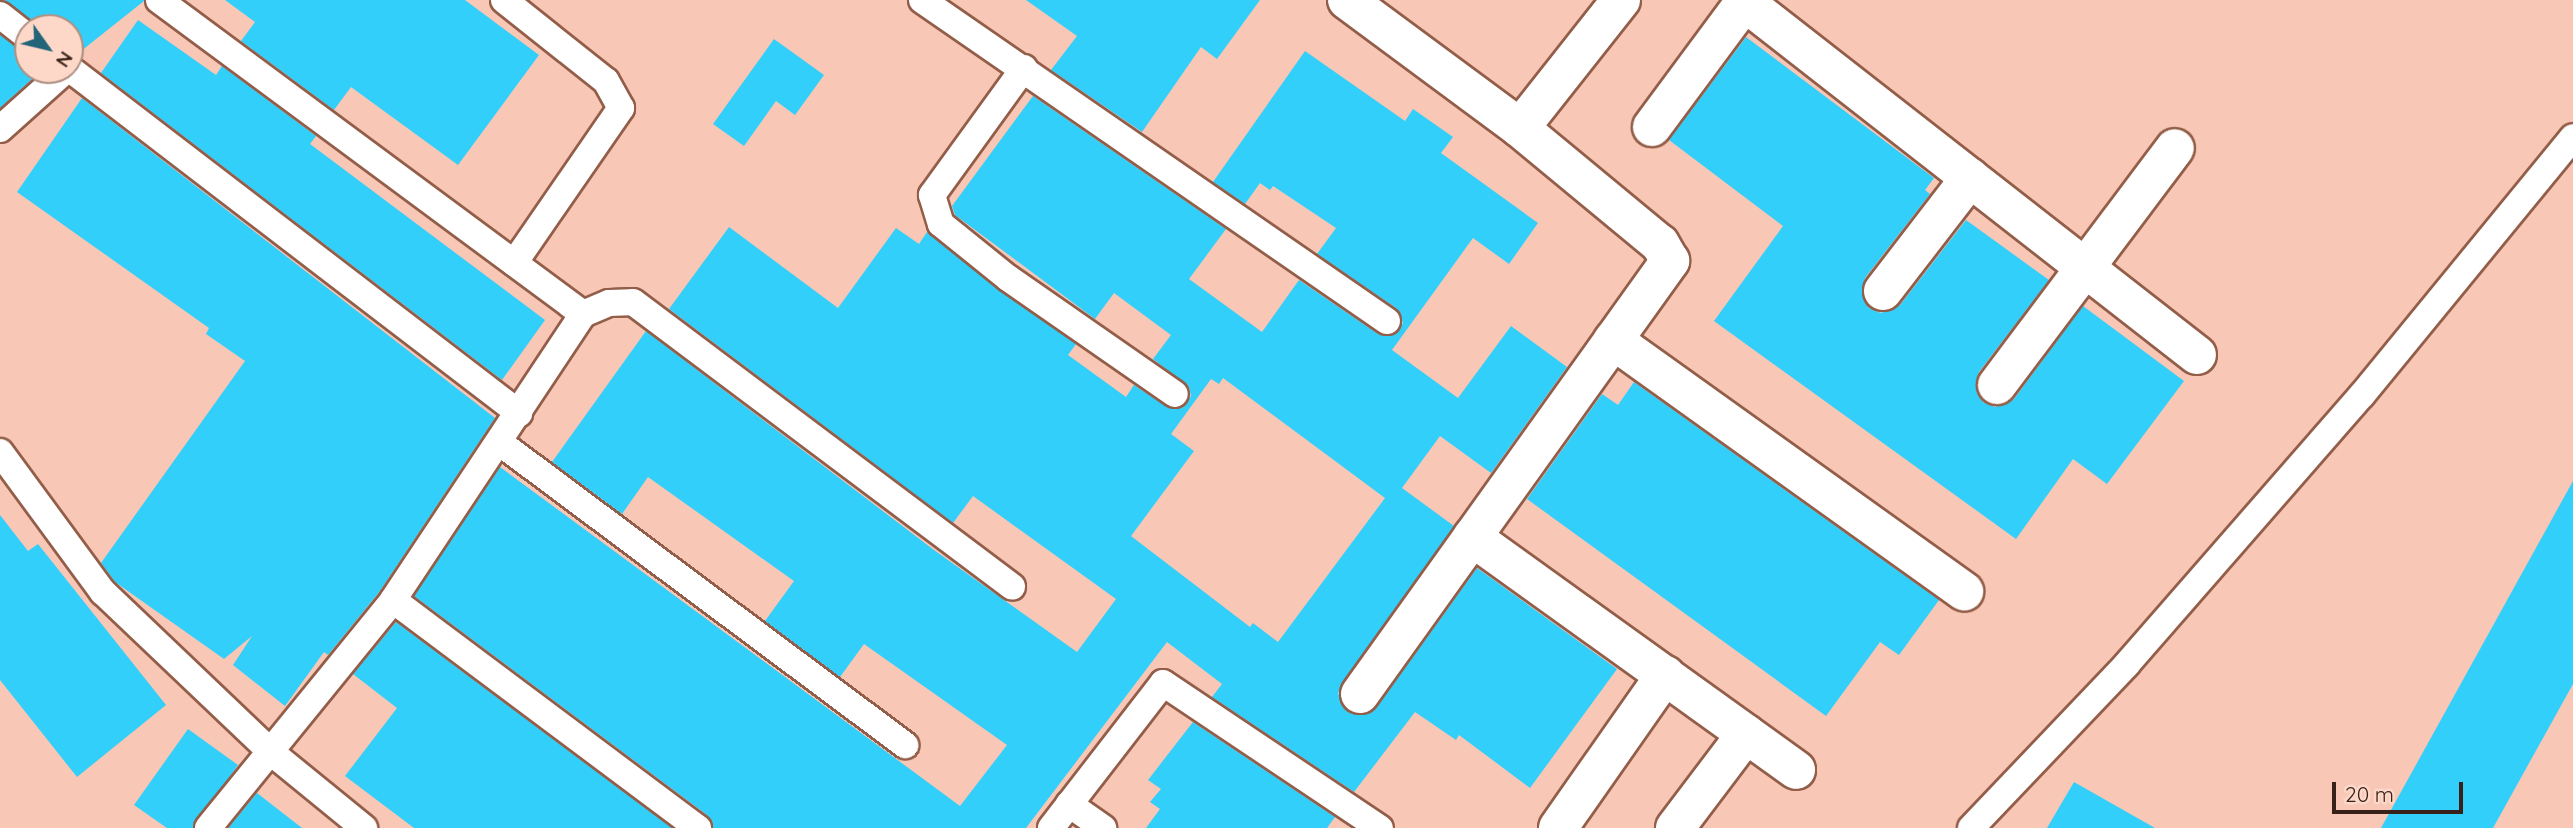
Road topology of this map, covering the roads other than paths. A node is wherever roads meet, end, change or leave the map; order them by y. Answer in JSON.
{"nodes":[{"id":1,"x":159,"y":0,"type":"edge"},
{"id":2,"x":503,"y":0,"type":"edge"},
{"id":3,"x":922,"y":0,"type":"edge"},
{"id":4,"x":1347,"y":0,"type":"edge"},
{"id":5,"x":1621,"y":0,"type":"edge"},
{"id":6,"x":1744,"y":1,"type":"edge"},
{"id":7,"x":0,"y":15,"type":"edge"},
{"id":8,"x":14,"y":26,"type":"edge"},
{"id":9,"x":1024,"y":68,"type":"junction"},
{"id":10,"x":84,"y":81,"type":"edge"},
{"id":11,"x":51,"y":84,"type":"edge"},
{"id":12,"x":1652,"y":127,"type":"dead end"},
{"id":13,"x":1520,"y":128,"type":"junction"},
{"id":14,"x":0,"y":129,"type":"edge"},
{"id":15,"x":2573,"y":137,"type":"edge"},
{"id":16,"x":2175,"y":148,"type":"dead end"},
{"id":17,"x":1970,"y":178,"type":"junction"},
{"id":18,"x":514,"y":263,"type":"junction"},
{"id":19,"x":2084,"y":267,"type":"junction"},
{"id":20,"x":1883,"y":291,"type":"dead end"},
{"id":21,"x":583,"y":314,"type":"junction"},
{"id":22,"x":1387,"y":321,"type":"dead end"},
{"id":23,"x":1613,"y":340,"type":"junction"},
{"id":24,"x":2197,"y":355,"type":"dead end"},
{"id":25,"x":1997,"y":385,"type":"dead end"},
{"id":26,"x":1175,"y":394,"type":"dead end"},
{"id":27,"x":519,"y":413,"type":"junction"},
{"id":28,"x":499,"y":442,"type":"junction"},
{"id":29,"x":0,"y":452,"type":"edge"},
{"id":30,"x":1472,"y":537,"type":"junction"},
{"id":31,"x":1012,"y":587,"type":"dead end"},
{"id":32,"x":1964,"y":591,"type":"dead end"},
{"id":33,"x":393,"y":600,"type":"junction"},
{"id":34,"x":1665,"y":675,"type":"junction"},
{"id":35,"x":1360,"y":694,"type":"dead end"},
{"id":36,"x":1746,"y":734,"type":"junction"},
{"id":37,"x":905,"y":745,"type":"dead end"},
{"id":38,"x":272,"y":753,"type":"junction"},
{"id":39,"x":1797,"y":771,"type":"dead end"},
{"id":40,"x":1069,"y":804,"type":"junction"},
{"id":41,"x":208,"y":828,"type":"edge"},
{"id":42,"x":364,"y":828,"type":"edge"},
{"id":43,"x":698,"y":828,"type":"edge"},
{"id":44,"x":1051,"y":828,"type":"edge"},
{"id":45,"x":1103,"y":828,"type":"edge"},
{"id":46,"x":1380,"y":828,"type":"edge"},
{"id":47,"x":1558,"y":828,"type":"edge"},
{"id":48,"x":1675,"y":828,"type":"edge"},
{"id":49,"x":1971,"y":828,"type":"edge"}],
"edges":[{"from":1,"to":18,"type":"lane"},
{"from":2,"to":18,"type":"lane"},
{"from":3,"to":9,"type":"lane"},
{"from":4,"to":13,"type":"street"},
{"from":5,"to":13,"type":"street"},
{"from":6,"to":12,"type":"street"},
{"from":6,"to":17,"type":"street"},
{"from":7,"to":8,"type":"lane"},
{"from":9,"to":22,"type":"lane"},
{"from":9,"to":26,"type":"lane"},
{"from":10,"to":27,"type":"lane"},
{"from":11,"to":14,"type":"lane"},
{"from":13,"to":23,"type":"street"},
{"from":15,"to":49,"type":"lane"},
{"from":16,"to":19,"type":"street"},
{"from":17,"to":19,"type":"street"},
{"from":17,"to":20,"type":"street"},
{"from":18,"to":21,"type":"lane"},
{"from":19,"to":24,"type":"street"},
{"from":19,"to":25,"type":"street"},
{"from":21,"to":27,"type":"lane"},
{"from":21,"to":31,"type":"lane"},
{"from":23,"to":30,"type":"street"},
{"from":23,"to":32,"type":"street"},
{"from":27,"to":28,"type":"lane"},
{"from":28,"to":33,"type":"lane"},
{"from":28,"to":37,"type":"lane"},
{"from":29,"to":38,"type":"lane"},
{"from":30,"to":34,"type":"street"},
{"from":30,"to":35,"type":"street"},
{"from":33,"to":38,"type":"lane"},
{"from":33,"to":43,"type":"lane"},
{"from":34,"to":36,"type":"street"},
{"from":34,"to":47,"type":"street"},
{"from":36,"to":39,"type":"street"},
{"from":36,"to":48,"type":"street"},
{"from":38,"to":41,"type":"lane"},
{"from":38,"to":42,"type":"lane"},
{"from":40,"to":44,"type":"lane"},
{"from":40,"to":45,"type":"lane"},
{"from":40,"to":46,"type":"lane"}]}
